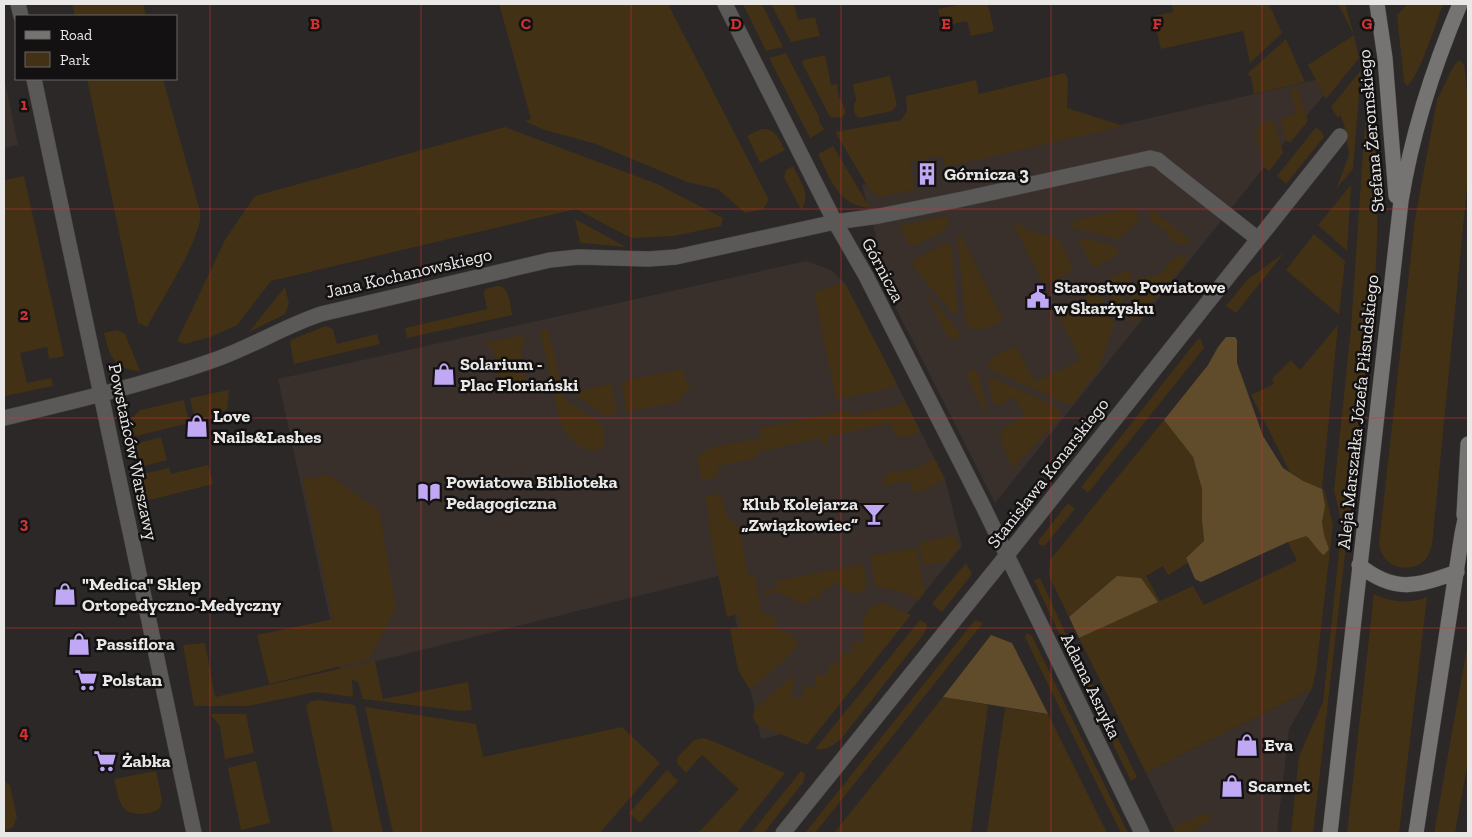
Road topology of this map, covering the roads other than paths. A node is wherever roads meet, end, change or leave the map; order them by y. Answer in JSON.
{"nodes":[{"id":1,"x":725,"y":4,"type":"edge"},
{"id":2,"x":1377,"y":4,"type":"edge"},
{"id":3,"x":1460,"y":4,"type":"edge"},
{"id":4,"x":34,"y":80,"type":"edge"},
{"id":5,"x":1340,"y":136,"type":"dead end"},
{"id":6,"x":835,"y":222,"type":"junction"},
{"id":7,"x":1398,"y":226,"type":"junction"},
{"id":8,"x":1258,"y":239,"type":"junction"},
{"id":9,"x":102,"y":394,"type":"junction"},
{"id":10,"x":4,"y":418,"type":"edge"},
{"id":11,"x":1468,"y":444,"type":"edge"},
{"id":12,"x":1468,"y":505,"type":"edge"},
{"id":13,"x":1462,"y":534,"type":"junction"},
{"id":14,"x":1007,"y":555,"type":"junction"},
{"id":15,"x":1359,"y":565,"type":"junction"},
{"id":16,"x":1457,"y":572,"type":"junction"},
{"id":17,"x":194,"y":833,"type":"edge"},
{"id":18,"x":783,"y":833,"type":"edge"},
{"id":19,"x":1142,"y":833,"type":"edge"},
{"id":20,"x":1330,"y":833,"type":"edge"},
{"id":21,"x":1416,"y":833,"type":"edge"}],
"edges":[{"from":1,"to":6,"type":"street","name":"Górnicza"},
{"from":2,"to":7,"type":"street","name":"Stefana Żeromskiego"},
{"from":3,"to":7,"type":"street","name":"Aleja Marszałka Józefa Piłsudskiego"},
{"from":4,"to":9,"type":"street","name":"Powstańców Warszawy"},
{"from":5,"to":8,"type":"street","name":"Stanisława Konarskiego"},
{"from":6,"to":8,"type":"street","name":"Jana Kochanowskiego"},
{"from":6,"to":9,"type":"street","name":"Jana Kochanowskiego"},
{"from":6,"to":14,"type":"street","name":"Górnicza"},
{"from":7,"to":15,"type":"street","name":"Aleja Marszałka Józefa Piłsudskiego"},
{"from":8,"to":14,"type":"street","name":"Stanisława Konarskiego"},
{"from":9,"to":10,"type":"street","name":"Jana Kochanowskiego"},
{"from":9,"to":17,"type":"street","name":"Powstańców Warszawy"},
{"from":11,"to":13,"type":"street"},
{"from":12,"to":13,"type":"street"},
{"from":13,"to":16,"type":"street"},
{"from":14,"to":18,"type":"street","name":"Stanisława Konarskiego"},
{"from":14,"to":19,"type":"street","name":"Adama Asnyka"},
{"from":15,"to":16,"type":"street"},
{"from":15,"to":20,"type":"street","name":"Aleja Marszałka Józefa Piłsudskiego"},
{"from":16,"to":21,"type":"street"}]}
